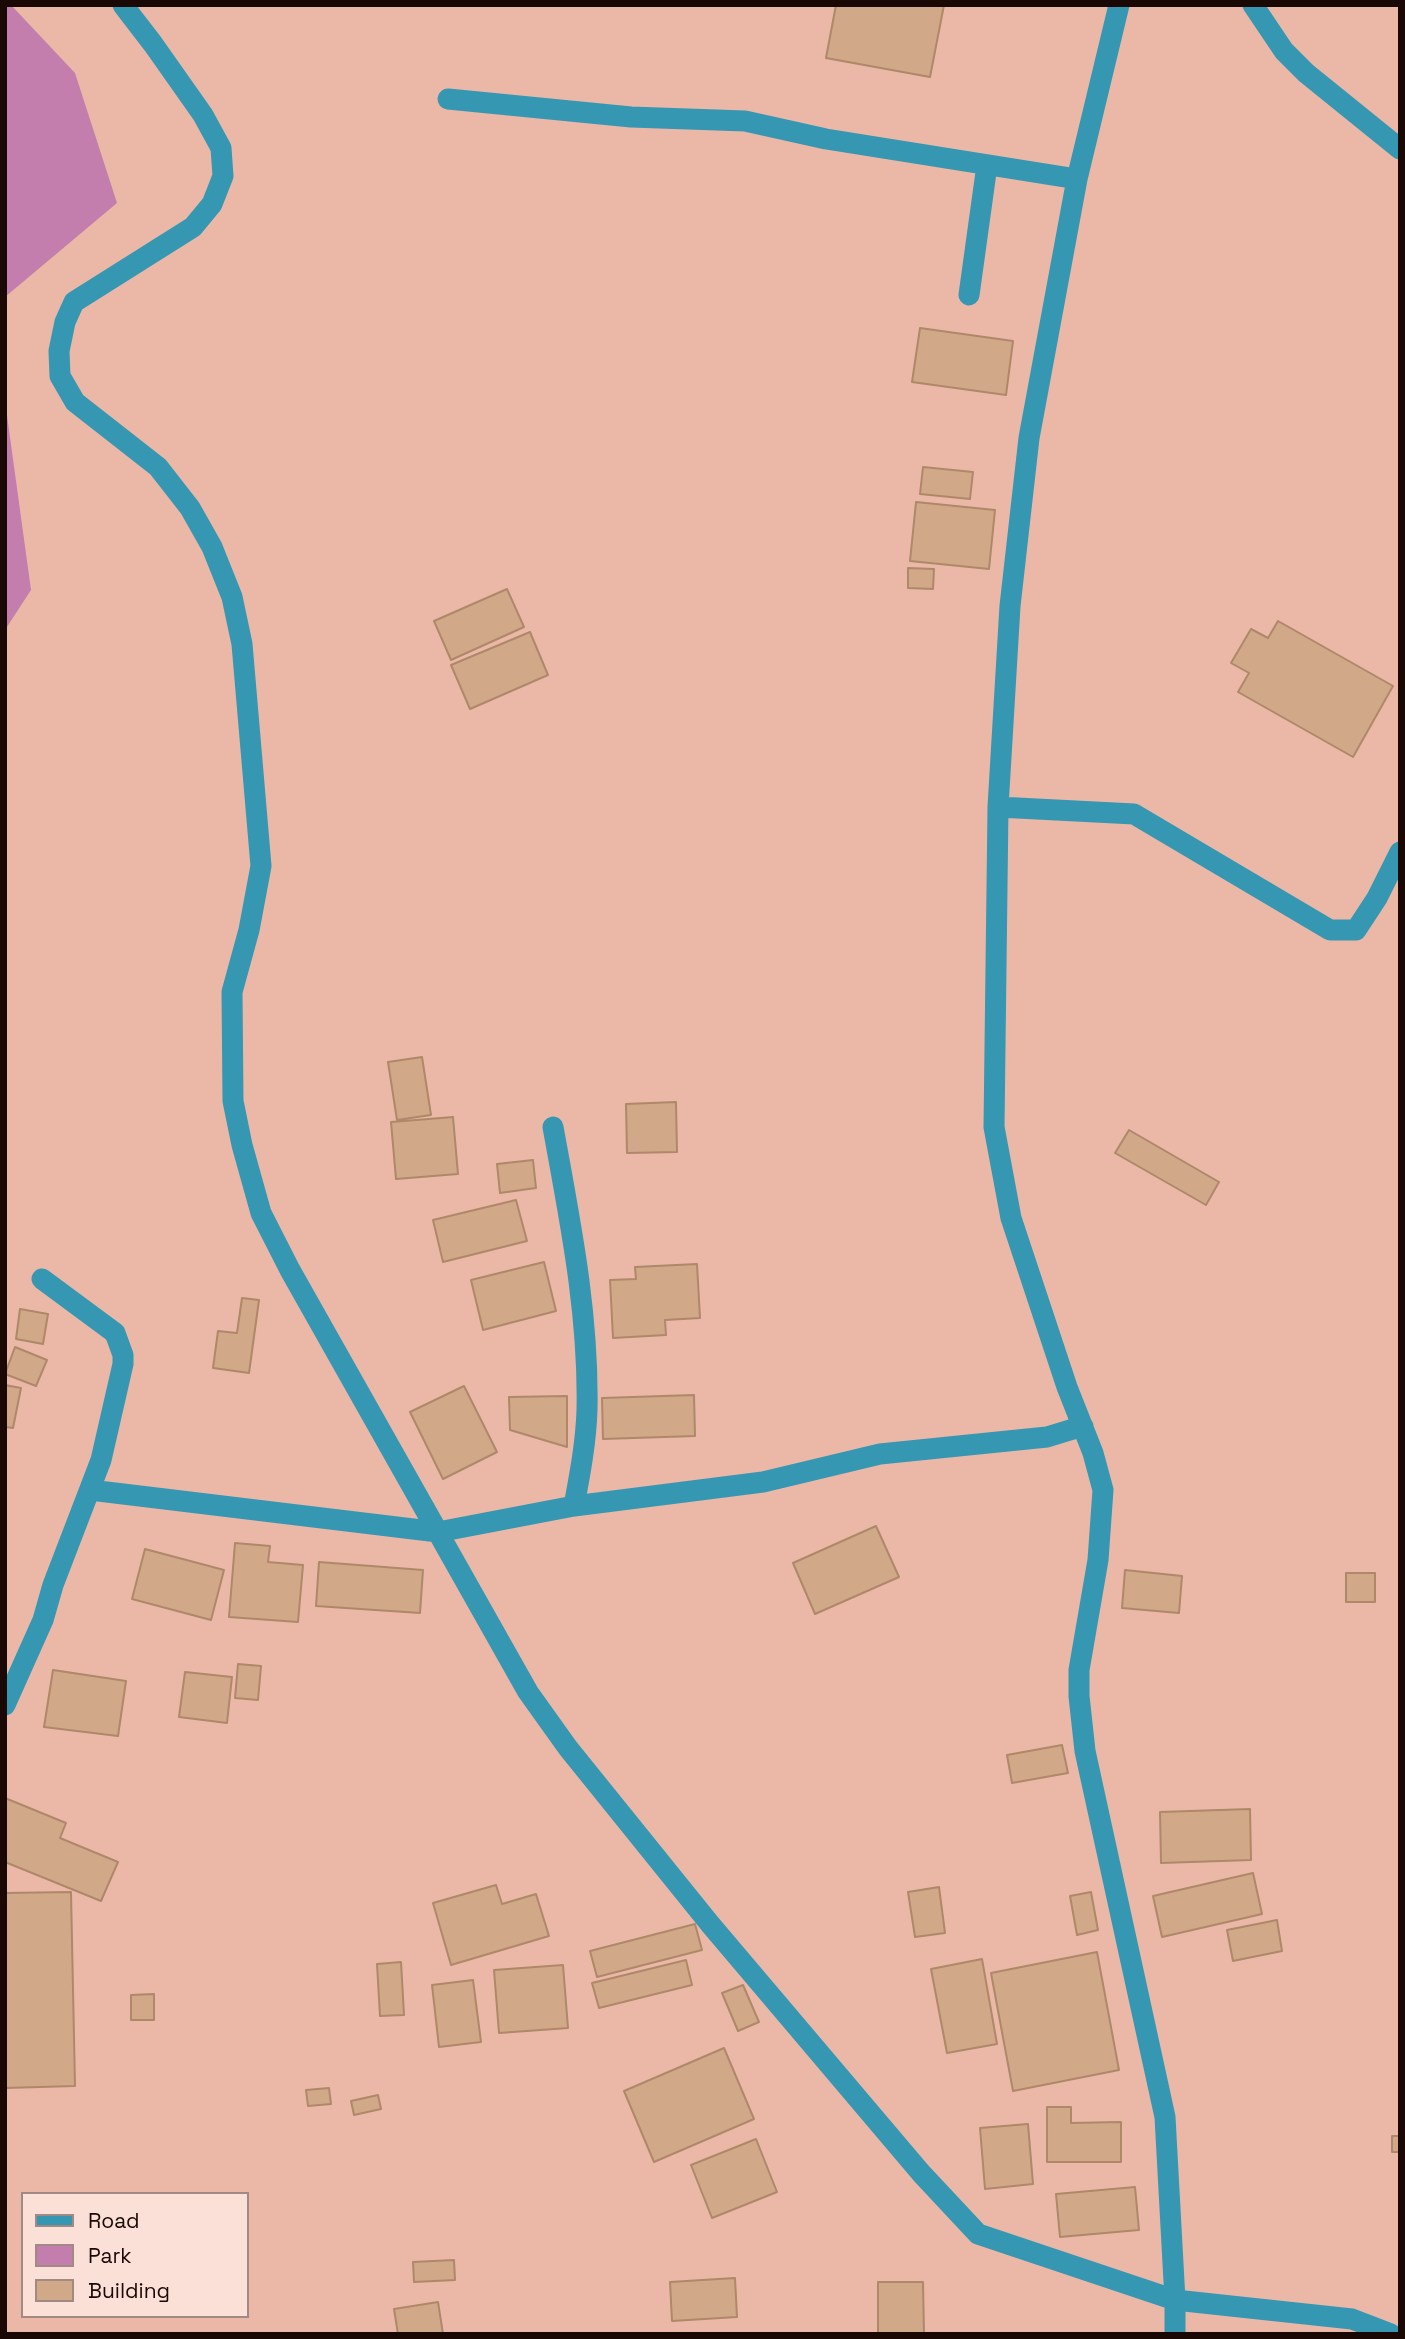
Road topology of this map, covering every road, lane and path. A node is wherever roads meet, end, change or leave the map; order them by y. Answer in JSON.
{"nodes":[{"id":1,"x":122,"y":5,"type":"edge"},
{"id":2,"x":1119,"y":5,"type":"edge"},
{"id":3,"x":1253,"y":5,"type":"edge"},
{"id":4,"x":448,"y":99,"type":"dead end"},
{"id":5,"x":1400,"y":149,"type":"edge"},
{"id":6,"x":988,"y":165,"type":"junction"},
{"id":7,"x":1077,"y":179,"type":"junction"},
{"id":8,"x":969,"y":295,"type":"dead end"},
{"id":9,"x":999,"y":807,"type":"junction"},
{"id":10,"x":1400,"y":852,"type":"edge"},
{"id":11,"x":553,"y":1127,"type":"dead end"},
{"id":12,"x":42,"y":1279,"type":"dead end"},
{"id":13,"x":1083,"y":1426,"type":"junction"},
{"id":14,"x":90,"y":1490,"type":"junction"},
{"id":15,"x":574,"y":1506,"type":"junction"},
{"id":16,"x":438,"y":1532,"type":"junction"},
{"id":17,"x":5,"y":1705,"type":"edge"},
{"id":18,"x":1175,"y":2301,"type":"junction"},
{"id":19,"x":1175,"y":2334,"type":"edge"},
{"id":20,"x":1391,"y":2334,"type":"edge"}],
"edges":[{"from":1,"to":16,"type":"street"},
{"from":2,"to":7,"type":"street"},
{"from":3,"to":5,"type":"street"},
{"from":4,"to":6,"type":"street"},
{"from":6,"to":7,"type":"street"},
{"from":6,"to":8,"type":"street"},
{"from":7,"to":9,"type":"street"},
{"from":9,"to":10,"type":"street"},
{"from":9,"to":13,"type":"street"},
{"from":11,"to":15,"type":"street"},
{"from":12,"to":14,"type":"street"},
{"from":13,"to":15,"type":"street"},
{"from":13,"to":18,"type":"street"},
{"from":14,"to":16,"type":"street"},
{"from":14,"to":17,"type":"street"},
{"from":15,"to":16,"type":"street"},
{"from":16,"to":18,"type":"street"},
{"from":18,"to":19,"type":"street"},
{"from":18,"to":20,"type":"street"}]}
